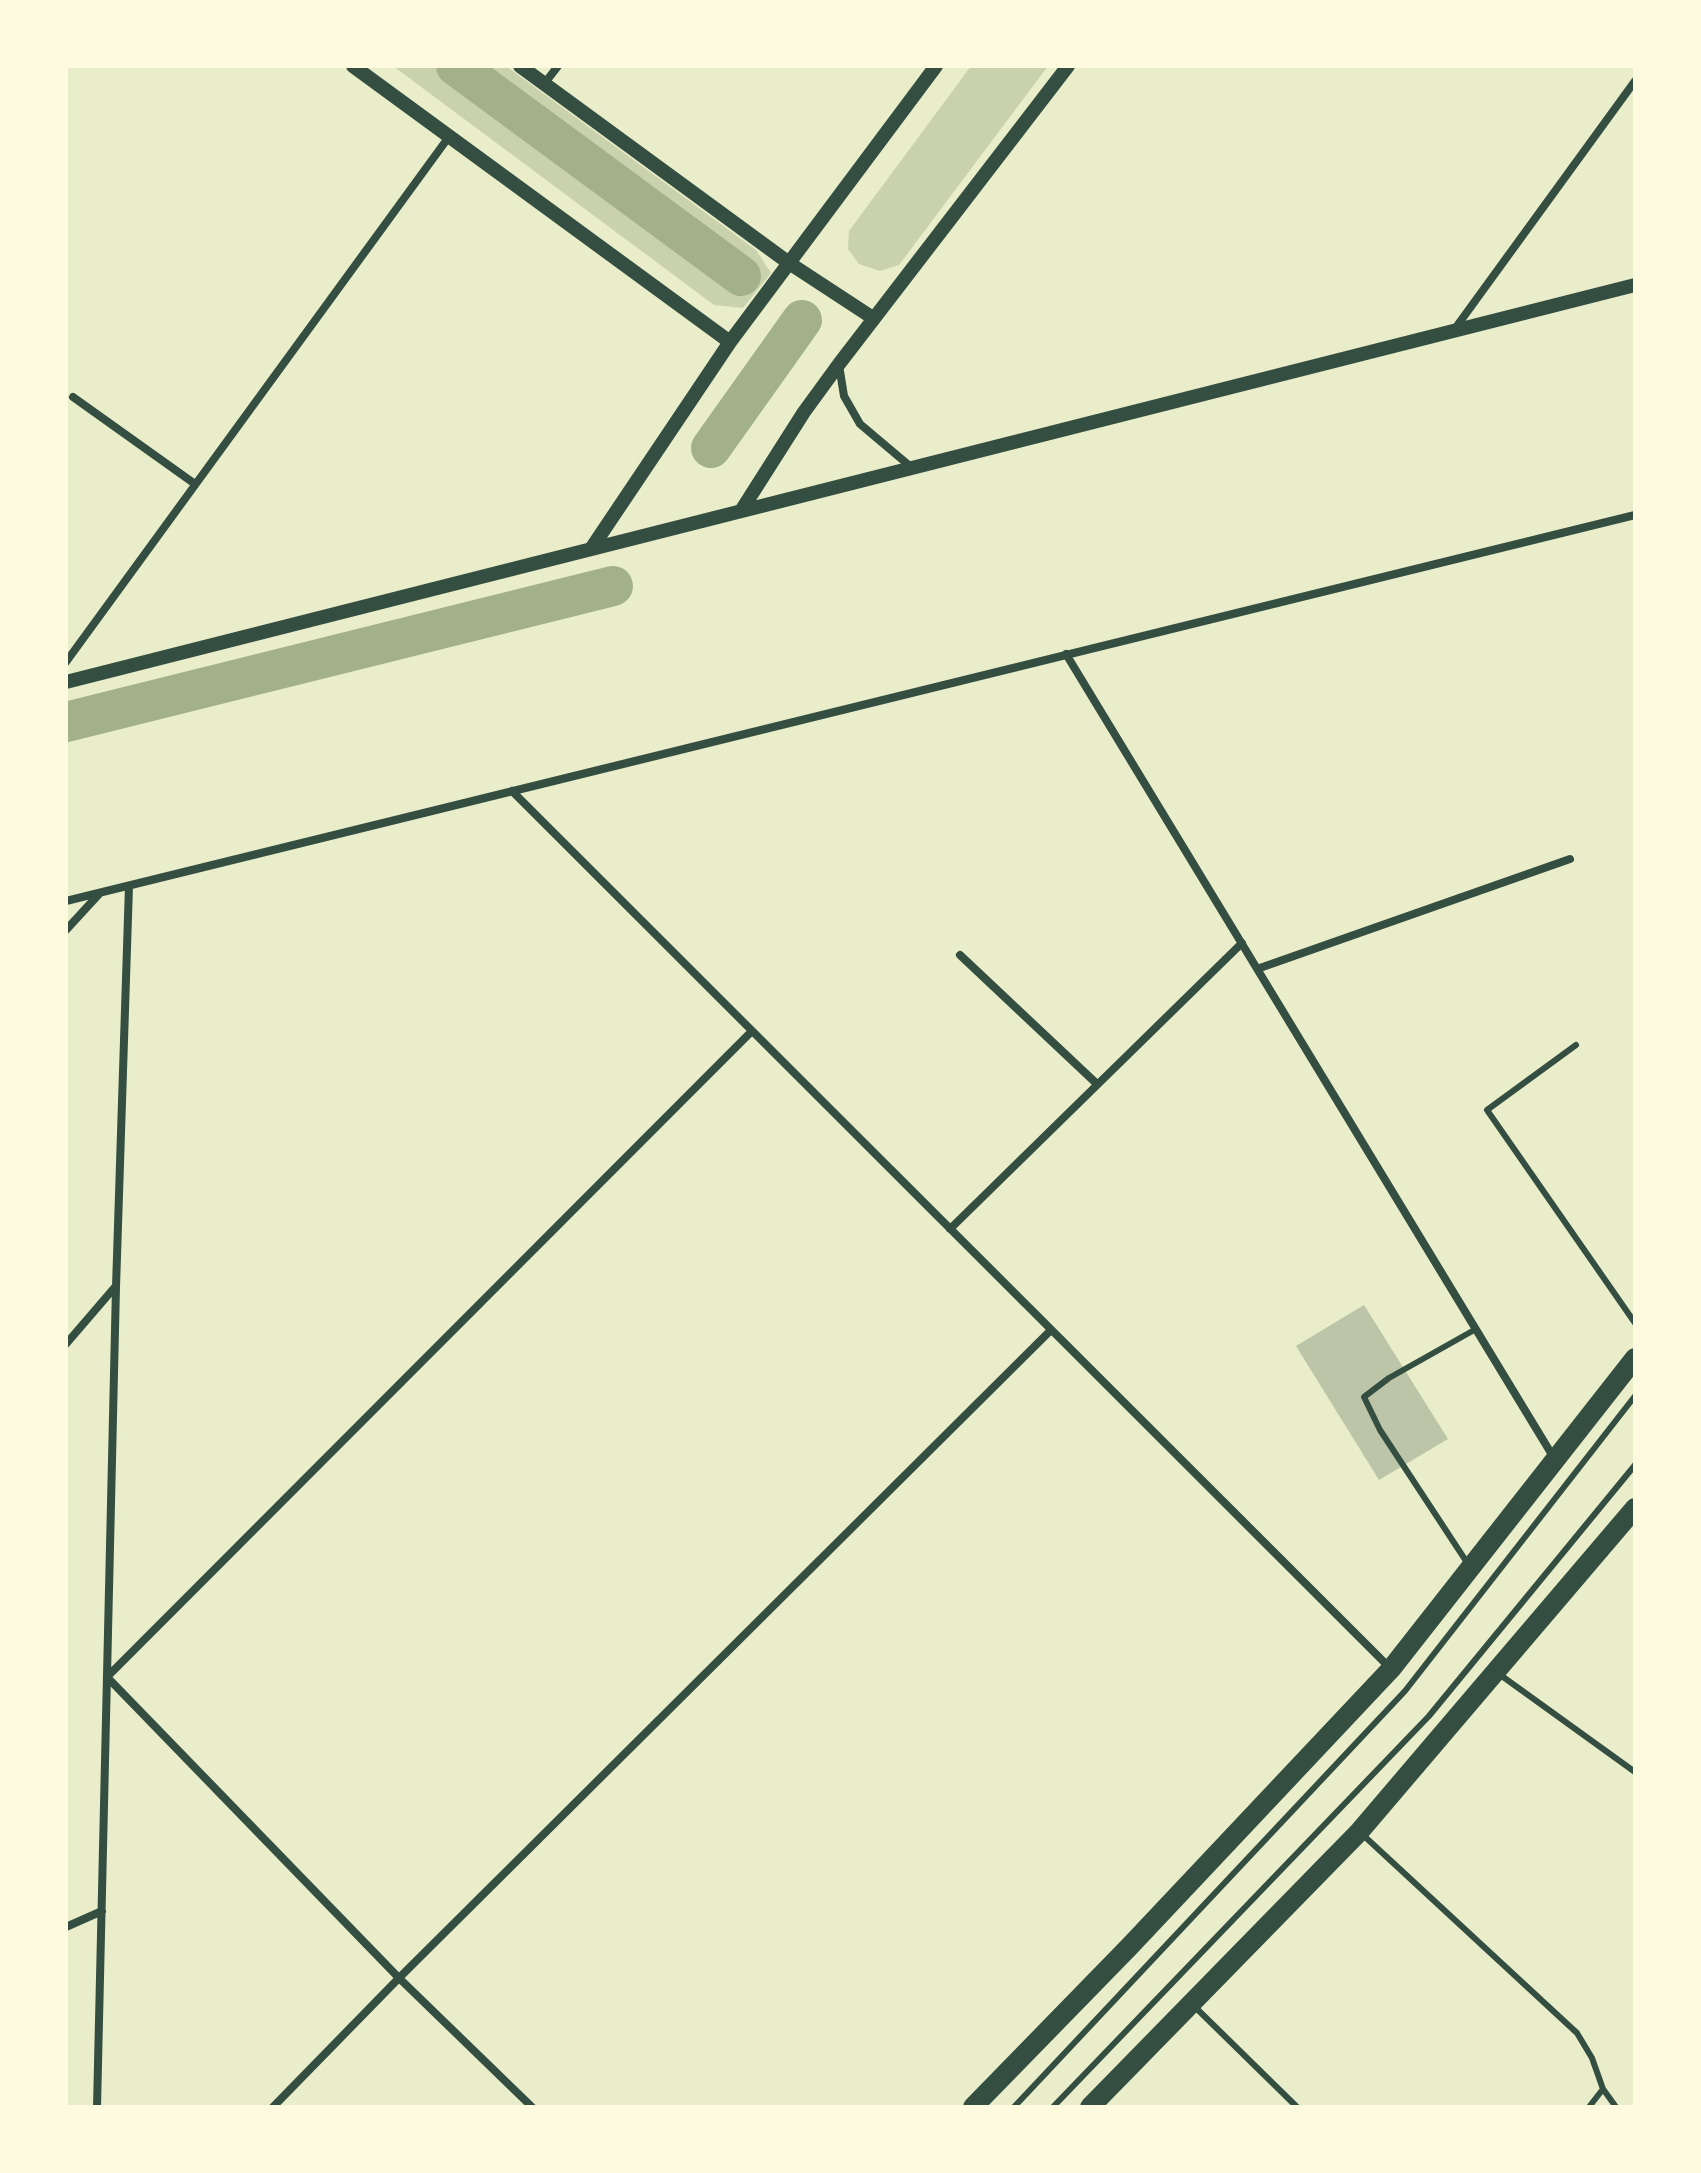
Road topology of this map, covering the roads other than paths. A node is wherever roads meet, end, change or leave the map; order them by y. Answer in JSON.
{"nodes":[{"id":1,"x":353,"y":66,"type":"edge"},
{"id":2,"x":520,"y":66,"type":"edge"},
{"id":3,"x":558,"y":66,"type":"edge"},
{"id":4,"x":936,"y":66,"type":"edge"},
{"id":5,"x":1068,"y":66,"type":"edge"},
{"id":6,"x":1635,"y":81,"type":"edge"},
{"id":7,"x":544,"y":84,"type":"junction"},
{"id":8,"x":448,"y":138,"type":"junction"},
{"id":9,"x":789,"y":263,"type":"junction"},
{"id":10,"x":1635,"y":285,"type":"edge"},
{"id":11,"x":873,"y":318,"type":"junction"},
{"id":12,"x":1453,"y":331,"type":"junction"},
{"id":13,"x":730,"y":342,"type":"junction"},
{"id":14,"x":839,"y":364,"type":"junction"},
{"id":15,"x":73,"y":397,"type":"dead end"},
{"id":16,"x":911,"y":468,"type":"junction"},
{"id":17,"x":195,"y":484,"type":"junction"},
{"id":18,"x":741,"y":511,"type":"junction"},
{"id":19,"x":1635,"y":515,"type":"edge"},
{"id":20,"x":591,"y":549,"type":"junction"},
{"id":21,"x":1066,"y":654,"type":"junction"},
{"id":22,"x":66,"y":662,"type":"edge"},
{"id":23,"x":66,"y":682,"type":"edge"},
{"id":24,"x":512,"y":791,"type":"junction"},
{"id":25,"x":1570,"y":859,"type":"dead end"},
{"id":26,"x":129,"y":886,"type":"junction"},
{"id":27,"x":100,"y":893,"type":"junction"},
{"id":28,"x":66,"y":901,"type":"edge"},
{"id":29,"x":66,"y":930,"type":"edge"},
{"id":30,"x":1242,"y":943,"type":"junction"},
{"id":31,"x":960,"y":955,"type":"dead end"},
{"id":32,"x":1257,"y":969,"type":"junction"},
{"id":33,"x":752,"y":1031,"type":"junction"},
{"id":34,"x":1576,"y":1045,"type":"dead end"},
{"id":35,"x":1097,"y":1084,"type":"junction"},
{"id":36,"x":950,"y":1229,"type":"junction"},
{"id":37,"x":116,"y":1287,"type":"junction"},
{"id":38,"x":1635,"y":1323,"type":"edge"},
{"id":39,"x":1476,"y":1329,"type":"junction"},
{"id":40,"x":1051,"y":1330,"type":"junction"},
{"id":41,"x":66,"y":1344,"type":"edge"},
{"id":42,"x":1635,"y":1358,"type":"edge"},
{"id":43,"x":1635,"y":1396,"type":"edge"},
{"id":44,"x":1554,"y":1459,"type":"junction"},
{"id":45,"x":1635,"y":1465,"type":"edge"},
{"id":46,"x":1635,"y":1508,"type":"edge"},
{"id":47,"x":1471,"y":1567,"type":"junction"},
{"id":48,"x":1391,"y":1669,"type":"junction"},
{"id":49,"x":1496,"y":1671,"type":"junction"},
{"id":50,"x":107,"y":1677,"type":"junction"},
{"id":51,"x":1635,"y":1772,"type":"edge"},
{"id":52,"x":1359,"y":1832,"type":"junction"},
{"id":53,"x":102,"y":1911,"type":"junction"},
{"id":54,"x":66,"y":1927,"type":"edge"},
{"id":55,"x":399,"y":1978,"type":"junction"},
{"id":56,"x":1191,"y":2004,"type":"junction"},
{"id":57,"x":1603,"y":2089,"type":"junction"},
{"id":58,"x":97,"y":2107,"type":"edge"},
{"id":59,"x":273,"y":2107,"type":"edge"},
{"id":60,"x":532,"y":2107,"type":"edge"},
{"id":61,"x":973,"y":2107,"type":"edge"},
{"id":62,"x":1014,"y":2107,"type":"edge"},
{"id":63,"x":1053,"y":2107,"type":"edge"},
{"id":64,"x":1090,"y":2107,"type":"edge"},
{"id":65,"x":1297,"y":2107,"type":"edge"},
{"id":66,"x":1589,"y":2107,"type":"edge"},
{"id":67,"x":1616,"y":2107,"type":"edge"}],
"edges":[{"from":1,"to":8,"type":"street"},
{"from":2,"to":7,"type":"street"},
{"from":3,"to":7,"type":"street"},
{"from":4,"to":9,"type":"street"},
{"from":5,"to":11,"type":"street"},
{"from":6,"to":12,"type":"street"},
{"from":7,"to":9,"type":"street"},
{"from":8,"to":13,"type":"street"},
{"from":8,"to":17,"type":"street"},
{"from":9,"to":11,"type":"street"},
{"from":9,"to":13,"type":"street"},
{"from":10,"to":12,"type":"street"},
{"from":11,"to":14,"type":"street"},
{"from":12,"to":16,"type":"street"},
{"from":13,"to":20,"type":"street"},
{"from":14,"to":16,"type":"street"},
{"from":14,"to":18,"type":"street"},
{"from":15,"to":17,"type":"street"},
{"from":16,"to":18,"type":"street"},
{"from":17,"to":22,"type":"street"},
{"from":18,"to":20,"type":"street"},
{"from":19,"to":21,"type":"street"},
{"from":20,"to":23,"type":"street"},
{"from":21,"to":24,"type":"street"},
{"from":21,"to":30,"type":"street"},
{"from":24,"to":26,"type":"street"},
{"from":24,"to":33,"type":"street"},
{"from":25,"to":32,"type":"street"},
{"from":26,"to":27,"type":"street"},
{"from":26,"to":37,"type":"street"},
{"from":27,"to":28,"type":"street"},
{"from":27,"to":29,"type":"street"},
{"from":30,"to":32,"type":"street"},
{"from":30,"to":35,"type":"street"},
{"from":31,"to":35,"type":"street"},
{"from":32,"to":39,"type":"street"},
{"from":33,"to":36,"type":"street"},
{"from":33,"to":50,"type":"street"},
{"from":34,"to":38,"type":"lane"},
{"from":35,"to":36,"type":"street"},
{"from":36,"to":40,"type":"street"},
{"from":37,"to":41,"type":"street"},
{"from":37,"to":50,"type":"street"},
{"from":39,"to":44,"type":"street"},
{"from":39,"to":47,"type":"lane"},
{"from":40,"to":48,"type":"street"},
{"from":40,"to":55,"type":"street"},
{"from":42,"to":44,"type":"main road"},
{"from":43,"to":62,"type":"lane"},
{"from":44,"to":47,"type":"main road"},
{"from":45,"to":63,"type":"lane"},
{"from":46,"to":49,"type":"main road"},
{"from":47,"to":48,"type":"main road"},
{"from":48,"to":61,"type":"main road"},
{"from":49,"to":51,"type":"lane"},
{"from":49,"to":52,"type":"main road"},
{"from":50,"to":53,"type":"street"},
{"from":50,"to":55,"type":"street"},
{"from":52,"to":56,"type":"main road"},
{"from":52,"to":57,"type":"lane"},
{"from":53,"to":54,"type":"street"},
{"from":53,"to":58,"type":"street"},
{"from":55,"to":59,"type":"street"},
{"from":55,"to":60,"type":"street"},
{"from":56,"to":64,"type":"main road"},
{"from":56,"to":65,"type":"lane"},
{"from":57,"to":66,"type":"lane"},
{"from":57,"to":67,"type":"lane"}]}
